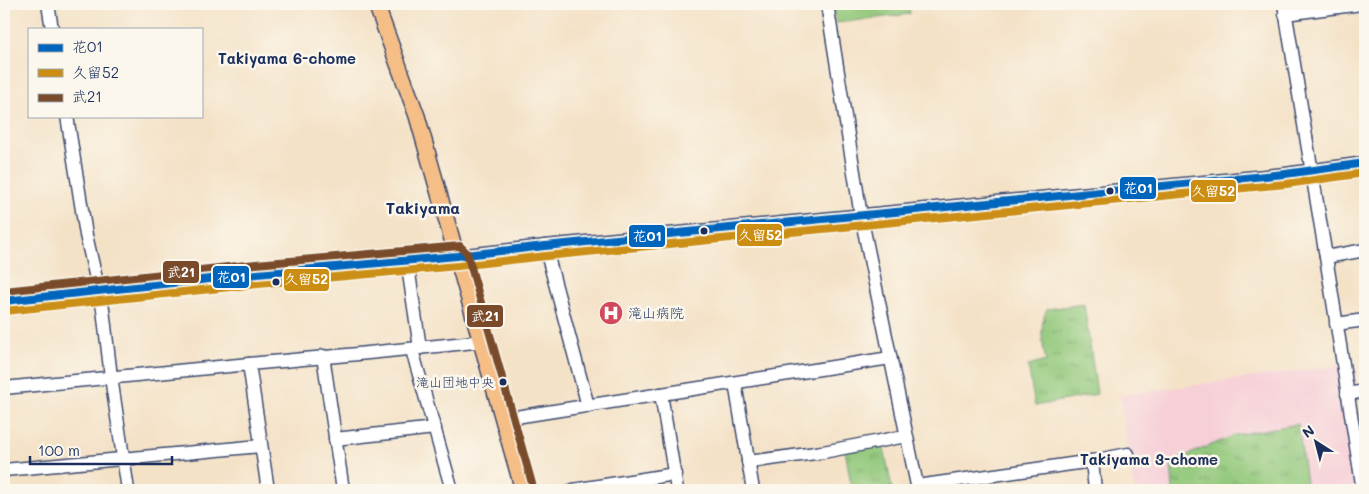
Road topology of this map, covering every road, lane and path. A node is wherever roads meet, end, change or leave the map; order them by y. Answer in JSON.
{"nodes":[{"id":1,"x":48,"y":4,"type":"edge"},
{"id":2,"x":376,"y":4,"type":"edge"},
{"id":3,"x":827,"y":4,"type":"edge"},
{"id":4,"x":1361,"y":4,"type":"edge"},
{"id":5,"x":1285,"y":9,"type":"edge"},
{"id":6,"x":52,"y":28,"type":"edge"},
{"id":7,"x":67,"y":118,"type":"edge"},
{"id":8,"x":1365,"y":164,"type":"edge"},
{"id":9,"x":1311,"y":171,"type":"junction"},
{"id":10,"x":861,"y":216,"type":"junction"},
{"id":11,"x":545,"y":246,"type":"junction"},
{"id":12,"x":1365,"y":250,"type":"edge"},
{"id":13,"x":457,"y":256,"type":"junction"},
{"id":14,"x":1326,"y":257,"type":"junction"},
{"id":15,"x":407,"y":260,"type":"junction"},
{"id":16,"x":99,"y":291,"type":"junction"},
{"id":17,"x":4,"y":300,"type":"edge"},
{"id":18,"x":1365,"y":320,"type":"edge"},
{"id":19,"x":1336,"y":324,"type":"junction"},
{"id":20,"x":482,"y":342,"type":"junction"},
{"id":21,"x":416,"y":349,"type":"junction"},
{"id":22,"x":323,"y":356,"type":"junction"},
{"id":23,"x":890,"y":358,"type":"junction"},
{"id":24,"x":249,"y":364,"type":"junction"},
{"id":25,"x":111,"y":377,"type":"junction"},
{"id":26,"x":735,"y":383,"type":"junction"},
{"id":27,"x":4,"y":388,"type":"edge"},
{"id":28,"x":1365,"y":391,"type":"edge"},
{"id":29,"x":661,"y":394,"type":"junction"},
{"id":30,"x":1347,"y":394,"type":"junction"},
{"id":31,"x":588,"y":406,"type":"junction"},
{"id":32,"x":503,"y":419,"type":"junction"},
{"id":33,"x":435,"y":428,"type":"junction"},
{"id":34,"x":906,"y":436,"type":"junction"},
{"id":35,"x":335,"y":439,"type":"junction"},
{"id":36,"x":260,"y":446,"type":"junction"},
{"id":37,"x":1128,"y":454,"type":"dead end"},
{"id":38,"x":124,"y":458,"type":"junction"},
{"id":39,"x":1092,"y":461,"type":"junction"},
{"id":40,"x":748,"y":462,"type":"junction"},
{"id":41,"x":1362,"y":463,"type":"edge"},
{"id":42,"x":4,"y":470,"type":"edge"},
{"id":43,"x":675,"y":474,"type":"junction"},
{"id":44,"x":605,"y":488,"type":"edge"},
{"id":45,"x":917,"y":488,"type":"edge"},
{"id":46,"x":128,"y":490,"type":"edge"},
{"id":47,"x":268,"y":490,"type":"edge"},
{"id":48,"x":343,"y":490,"type":"edge"},
{"id":49,"x":452,"y":490,"type":"edge"},
{"id":50,"x":523,"y":490,"type":"edge"},
{"id":51,"x":573,"y":490,"type":"edge"},
{"id":52,"x":677,"y":490,"type":"edge"},
{"id":53,"x":753,"y":490,"type":"edge"},
{"id":54,"x":1095,"y":490,"type":"edge"},
{"id":55,"x":1363,"y":490,"type":"edge"}],
"edges":[{"from":1,"to":6,"type":"street"},
{"from":2,"to":13,"type":"main road"},
{"from":3,"to":10,"type":"street"},
{"from":4,"to":5,"type":"street"},
{"from":5,"to":9,"type":"street"},
{"from":7,"to":16,"type":"street"},
{"from":8,"to":9,"type":"street"},
{"from":9,"to":10,"type":"street"},
{"from":9,"to":14,"type":"street"},
{"from":10,"to":11,"type":"street"},
{"from":10,"to":23,"type":"street"},
{"from":11,"to":13,"type":"street"},
{"from":11,"to":31,"type":"street"},
{"from":12,"to":14,"type":"street"},
{"from":13,"to":15,"type":"main road"},
{"from":13,"to":20,"type":"main road"},
{"from":14,"to":19,"type":"street"},
{"from":15,"to":16,"type":"main road"},
{"from":15,"to":21,"type":"street"},
{"from":16,"to":17,"type":"main road"},
{"from":16,"to":25,"type":"street"},
{"from":18,"to":19,"type":"street"},
{"from":19,"to":30,"type":"street"},
{"from":20,"to":21,"type":"street"},
{"from":20,"to":32,"type":"main road"},
{"from":21,"to":22,"type":"street"},
{"from":21,"to":33,"type":"street"},
{"from":22,"to":24,"type":"street"},
{"from":22,"to":35,"type":"street"},
{"from":23,"to":26,"type":"street"},
{"from":23,"to":34,"type":"street"},
{"from":24,"to":25,"type":"street"},
{"from":24,"to":36,"type":"street"},
{"from":25,"to":27,"type":"street"},
{"from":25,"to":38,"type":"street"},
{"from":26,"to":29,"type":"street"},
{"from":26,"to":40,"type":"street"},
{"from":28,"to":30,"type":"street"},
{"from":29,"to":31,"type":"street"},
{"from":29,"to":43,"type":"street"},
{"from":30,"to":41,"type":"street"},
{"from":31,"to":32,"type":"street"},
{"from":32,"to":50,"type":"main road"},
{"from":33,"to":35,"type":"street"},
{"from":33,"to":49,"type":"street"},
{"from":34,"to":40,"type":"street"},
{"from":34,"to":45,"type":"street"},
{"from":35,"to":48,"type":"street"},
{"from":36,"to":38,"type":"street"},
{"from":36,"to":47,"type":"street"},
{"from":37,"to":39,"type":"street"},
{"from":38,"to":42,"type":"street"},
{"from":38,"to":46,"type":"street"},
{"from":39,"to":45,"type":"street"},
{"from":39,"to":54,"type":"street"},
{"from":40,"to":53,"type":"street"},
{"from":41,"to":55,"type":"street"},
{"from":43,"to":44,"type":"street"},
{"from":43,"to":52,"type":"street"},
{"from":44,"to":51,"type":"street"}]}
